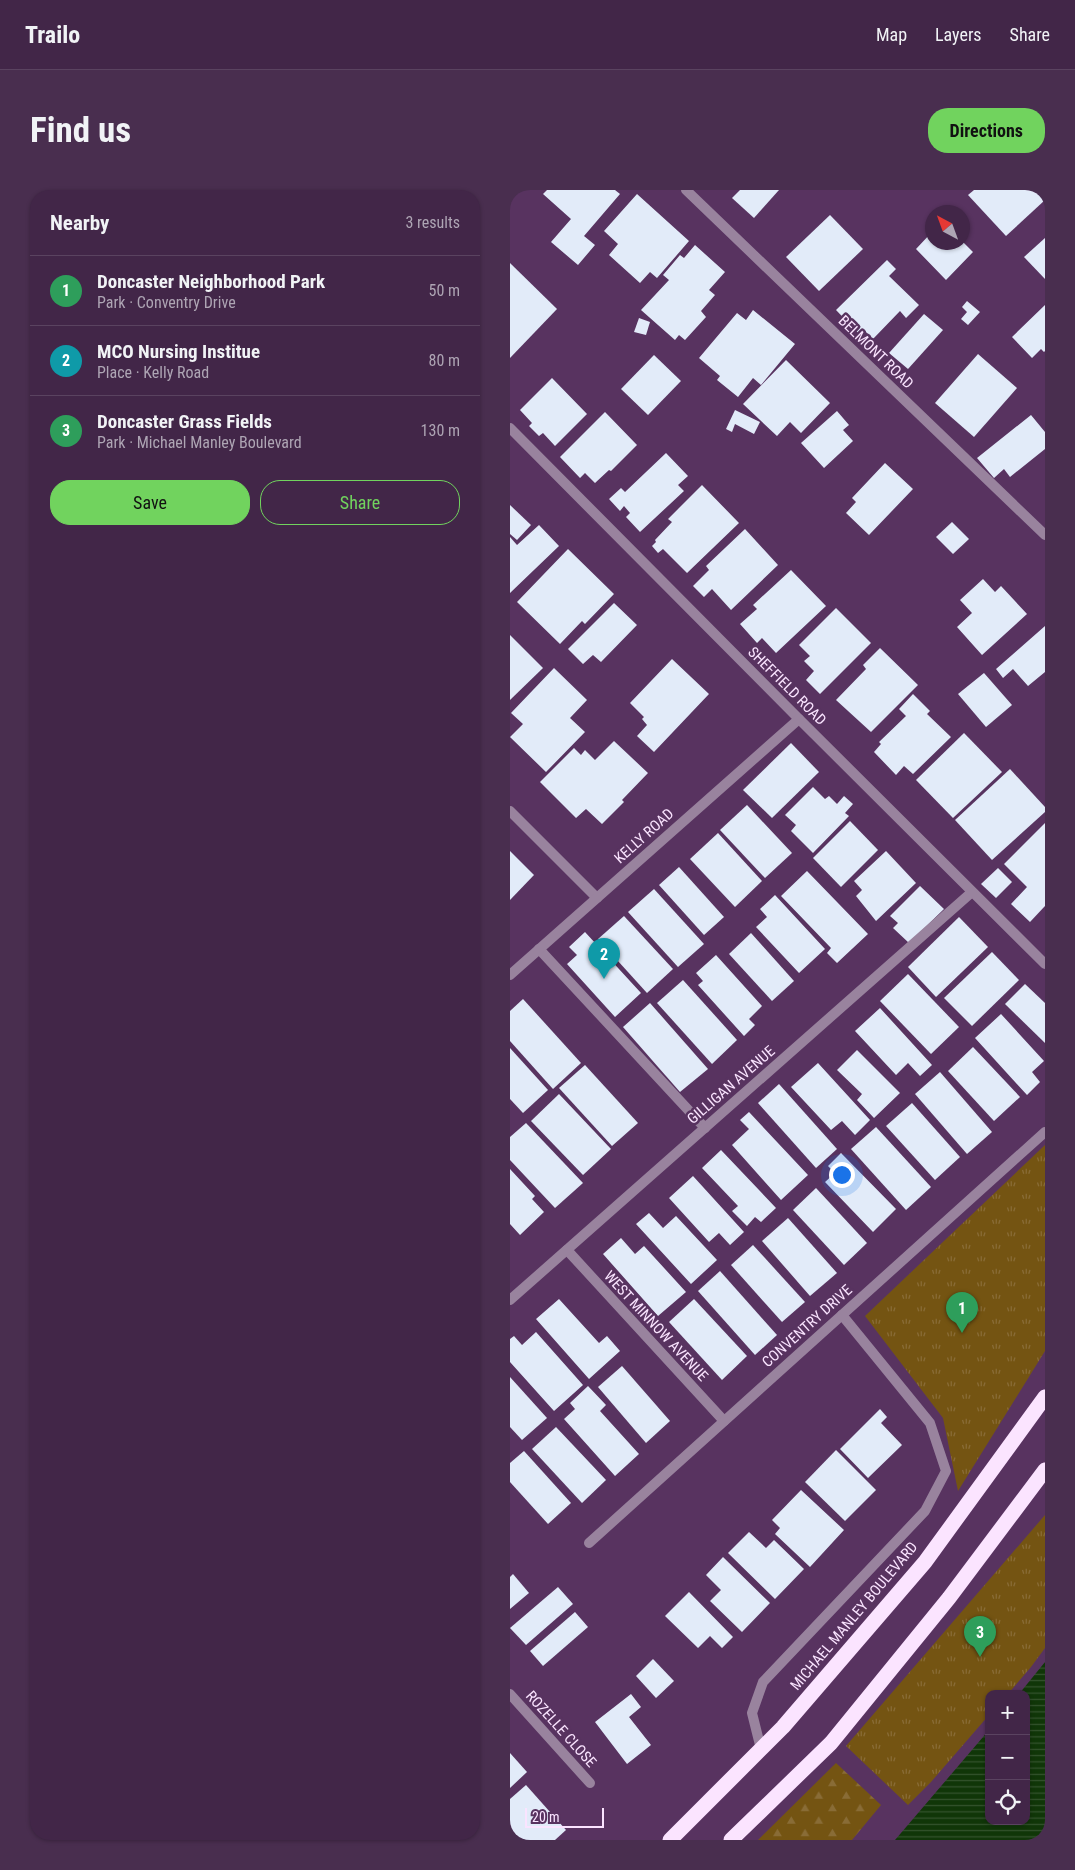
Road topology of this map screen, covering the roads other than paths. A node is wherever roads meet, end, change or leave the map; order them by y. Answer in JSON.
{"nodes":[{"id":1,"x":686,"y":190,"type":"edge"},
{"id":2,"x":510,"y":428,"type":"edge"},
{"id":3,"x":1045,"y":535,"type":"edge"},
{"id":4,"x":798,"y":719,"type":"junction"},
{"id":5,"x":510,"y":811,"type":"edge"},
{"id":6,"x":972,"y":892,"type":"junction"},
{"id":7,"x":597,"y":898,"type":"junction"},
{"id":8,"x":539,"y":949,"type":"junction"},
{"id":9,"x":1045,"y":964,"type":"edge"},
{"id":10,"x":510,"y":975,"type":"edge"},
{"id":11,"x":705,"y":1128,"type":"junction"},
{"id":12,"x":1045,"y":1132,"type":"edge"},
{"id":13,"x":567,"y":1250,"type":"junction"},
{"id":14,"x":510,"y":1300,"type":"edge"},
{"id":15,"x":842,"y":1315,"type":"junction"},
{"id":16,"x":1045,"y":1397,"type":"edge"},
{"id":17,"x":724,"y":1421,"type":"junction"},
{"id":18,"x":1045,"y":1470,"type":"edge"},
{"id":19,"x":589,"y":1543,"type":"dead end"},
{"id":20,"x":510,"y":1694,"type":"edge"},
{"id":21,"x":761,"y":1749,"type":"junction"},
{"id":22,"x":590,"y":1783,"type":"dead end"},
{"id":23,"x":670,"y":1840,"type":"edge"},
{"id":24,"x":731,"y":1840,"type":"edge"}],
"edges":[{"from":1,"to":3,"type":"street","name":"BELMONT ROAD"},
{"from":2,"to":4,"type":"street","name":"SHEFFIELD ROAD"},
{"from":4,"to":6,"type":"street","name":"SHEFFIELD ROAD"},
{"from":4,"to":7,"type":"street","name":"KELLY ROAD"},
{"from":5,"to":7,"type":"street"},
{"from":6,"to":9,"type":"street","name":"SHEFFIELD ROAD"},
{"from":6,"to":11,"type":"street","name":"GILLIGAN AVENUE"},
{"from":7,"to":8,"type":"street","name":"KELLY ROAD"},
{"from":8,"to":10,"type":"street","name":"KELLY ROAD"},
{"from":8,"to":11,"type":"street"},
{"from":11,"to":13,"type":"street","name":"GILLIGAN AVENUE"},
{"from":12,"to":15,"type":"street","name":"CONVENTRY DRIVE"},
{"from":13,"to":14,"type":"street","name":"GILLIGAN AVENUE"},
{"from":13,"to":17,"type":"street","name":"WEST MINNOW AVENUE"},
{"from":15,"to":17,"type":"street","name":"CONVENTRY DRIVE"},
{"from":15,"to":21,"type":"street"},
{"from":16,"to":21,"type":"highway","name":"MICHAEL MANLEY BOULEVARD"},
{"from":17,"to":19,"type":"street","name":"CONVENTRY DRIVE"},
{"from":18,"to":24,"type":"highway"},
{"from":20,"to":22,"type":"street","name":"ROZELLE CLOSE"},
{"from":21,"to":23,"type":"highway","name":"MICHAEL MANLEY BOULEVARD"}]}
